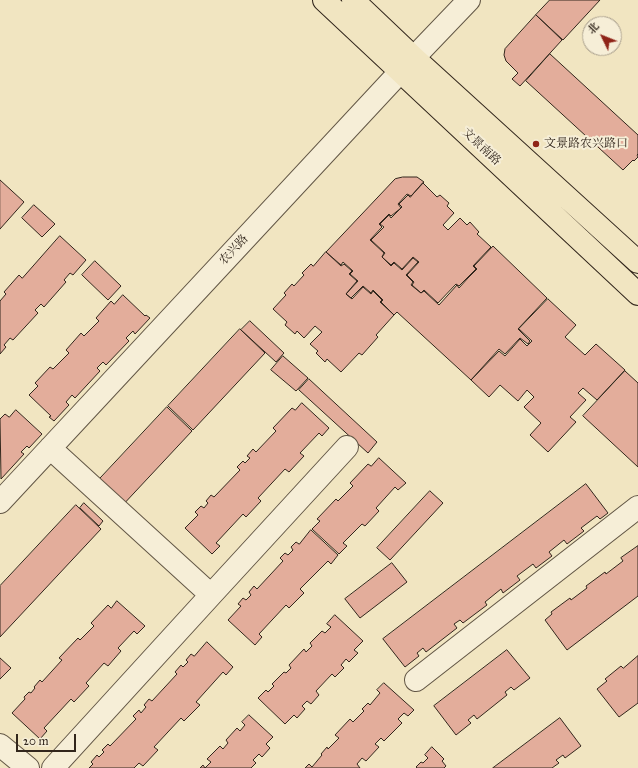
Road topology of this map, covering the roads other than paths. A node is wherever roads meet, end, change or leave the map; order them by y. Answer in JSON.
{"nodes":[{"id":1,"x":324,"y":0,"type":"edge"},
{"id":2,"x":353,"y":0,"type":"edge"},
{"id":3,"x":469,"y":0,"type":"edge"},
{"id":4,"x":407,"y":65,"type":"junction"},
{"id":5,"x":638,"y":262,"type":"edge"},
{"id":6,"x":638,"y":294,"type":"edge"},
{"id":7,"x":347,"y":447,"type":"dead end"},
{"id":8,"x":50,"y":448,"type":"junction"},
{"id":9,"x":0,"y":502,"type":"edge"},
{"id":10,"x":638,"y":507,"type":"edge"},
{"id":11,"x":211,"y":595,"type":"junction"},
{"id":12,"x":416,"y":680,"type":"dead end"},
{"id":13,"x":0,"y":745,"type":"edge"},
{"id":14,"x":28,"y":768,"type":"edge"},
{"id":15,"x":53,"y":768,"type":"edge"}],
"edges":[{"from":1,"to":4,"type":"main road","name":"文景南路"},
{"from":2,"to":4,"type":"main road","name":"文景南路"},
{"from":3,"to":4,"type":"street","name":"农兴路"},
{"from":4,"to":5,"type":"main road","name":"文景南路"},
{"from":4,"to":6,"type":"main road","name":"文景南路"},
{"from":4,"to":8,"type":"street","name":"农兴路"},
{"from":7,"to":11,"type":"street"},
{"from":8,"to":9,"type":"street","name":"农兴路"},
{"from":8,"to":11,"type":"street"},
{"from":10,"to":12,"type":"street"},
{"from":11,"to":15,"type":"street"},
{"from":13,"to":14,"type":"street"}]}
